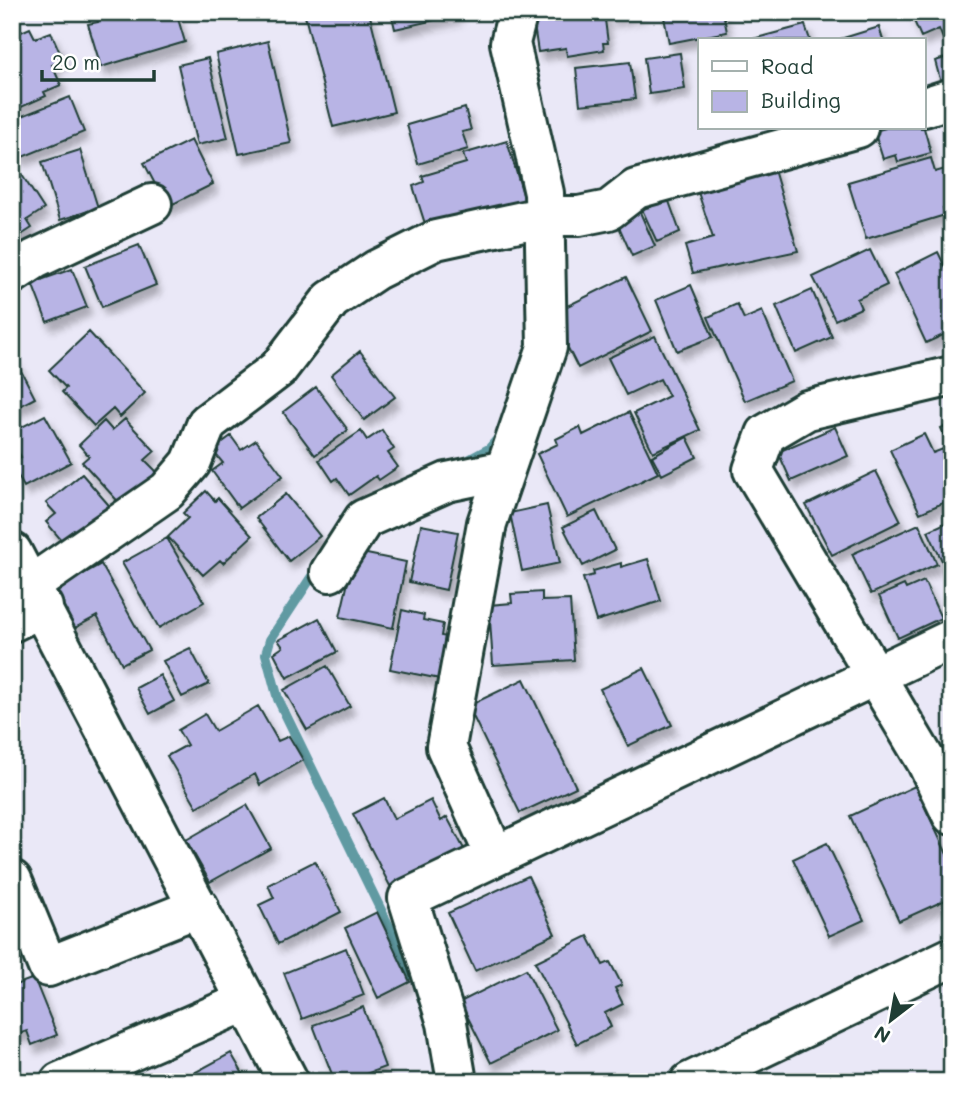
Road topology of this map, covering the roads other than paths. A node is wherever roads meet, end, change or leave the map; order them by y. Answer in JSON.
{"nodes":[{"id":1,"x":518,"y":12,"type":"edge"},
{"id":2,"x":952,"y":98,"type":"edge"},
{"id":3,"x":926,"y":106,"type":"edge"},
{"id":4,"x":851,"y":130,"type":"edge"},
{"id":5,"x":152,"y":204,"type":"dead end"},
{"id":6,"x":546,"y":216,"type":"junction"},
{"id":7,"x":12,"y":274,"type":"edge"},
{"id":8,"x":952,"y":376,"type":"edge"},
{"id":9,"x":505,"y":470,"type":"junction"},
{"id":10,"x":12,"y":552,"type":"edge"},
{"id":11,"x":331,"y":572,"type":"dead end"},
{"id":12,"x":29,"y":605,"type":"edge"},
{"id":13,"x":952,"y":639,"type":"edge"},
{"id":14,"x":874,"y":675,"type":"junction"},
{"id":15,"x":952,"y":815,"type":"edge"},
{"id":16,"x":495,"y":856,"type":"junction"},
{"id":17,"x":12,"y":880,"type":"edge"},
{"id":18,"x":199,"y":907,"type":"junction"},
{"id":19,"x":952,"y":957,"type":"edge"},
{"id":20,"x":247,"y":1001,"type":"junction"},
{"id":21,"x":60,"y":1082,"type":"edge"},
{"id":22,"x":289,"y":1082,"type":"edge"},
{"id":23,"x":457,"y":1082,"type":"edge"},
{"id":24,"x":690,"y":1082,"type":"edge"}],
"edges":[{"from":1,"to":6,"type":"street"},
{"from":2,"to":3,"type":"street"},
{"from":4,"to":6,"type":"street"},
{"from":5,"to":7,"type":"street"},
{"from":6,"to":9,"type":"street"},
{"from":6,"to":12,"type":"street"},
{"from":8,"to":14,"type":"street"},
{"from":9,"to":11,"type":"street"},
{"from":9,"to":16,"type":"street"},
{"from":10,"to":12,"type":"street"},
{"from":12,"to":18,"type":"street"},
{"from":13,"to":14,"type":"street"},
{"from":14,"to":15,"type":"street"},
{"from":14,"to":16,"type":"street"},
{"from":16,"to":23,"type":"street"},
{"from":17,"to":18,"type":"street"},
{"from":18,"to":20,"type":"street"},
{"from":19,"to":24,"type":"street"},
{"from":20,"to":21,"type":"street"},
{"from":20,"to":22,"type":"street"}]}
